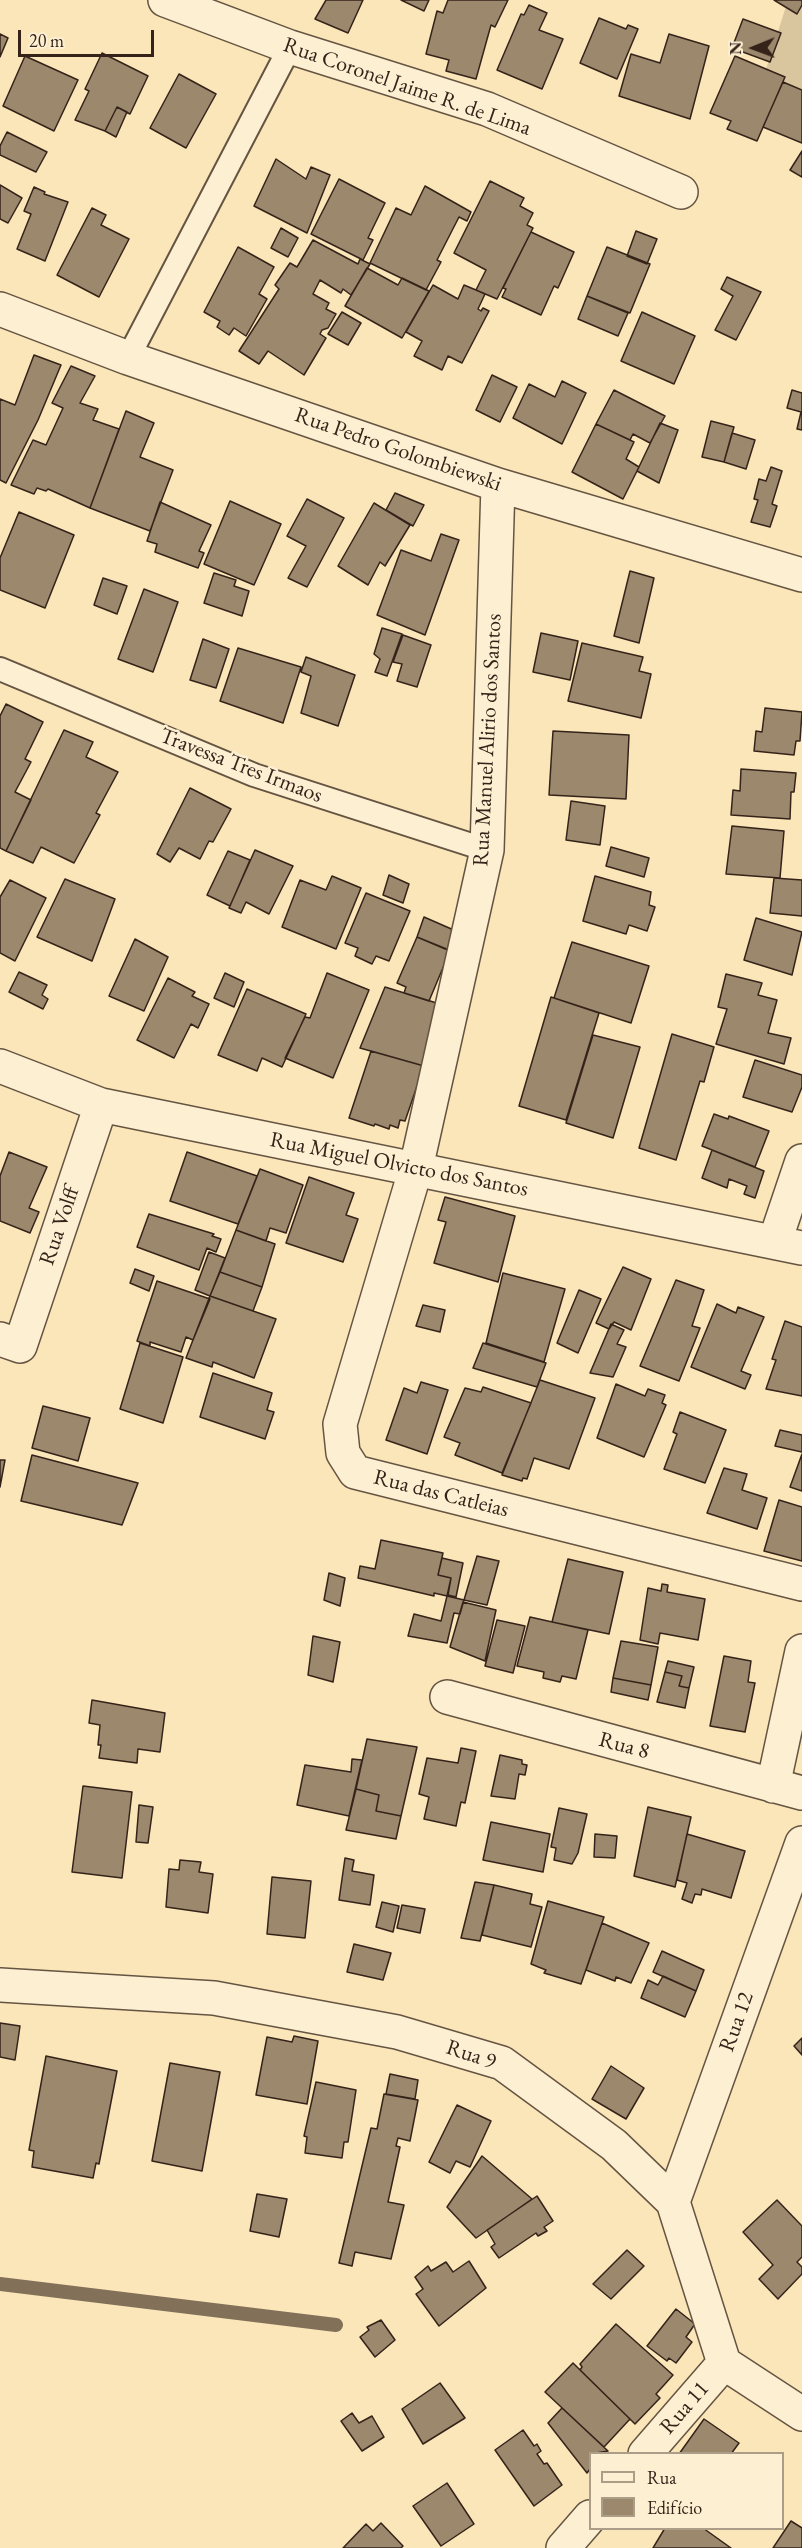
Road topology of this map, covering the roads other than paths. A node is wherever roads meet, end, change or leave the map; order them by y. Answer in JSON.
{"nodes":[{"id":1,"x":165,"y":0,"type":"edge"},
{"id":2,"x":290,"y":47,"type":"junction"},
{"id":3,"x":681,"y":192,"type":"dead end"},
{"id":4,"x":0,"y":309,"type":"edge"},
{"id":5,"x":128,"y":358,"type":"junction"},
{"id":6,"x":498,"y":485,"type":"junction"},
{"id":7,"x":802,"y":575,"type":"edge"},
{"id":8,"x":0,"y":669,"type":"edge"},
{"id":9,"x":487,"y":850,"type":"junction"},
{"id":10,"x":0,"y":1066,"type":"edge"},
{"id":11,"x":101,"y":1105,"type":"junction"},
{"id":12,"x":802,"y":1161,"type":"edge"},
{"id":13,"x":416,"y":1168,"type":"junction"},
{"id":14,"x":789,"y":1244,"type":"edge"},
{"id":15,"x":10,"y":1342,"type":"edge"},
{"id":16,"x":802,"y":1584,"type":"edge"},
{"id":17,"x":802,"y":1651,"type":"edge"},
{"id":18,"x":447,"y":1697,"type":"dead end"},
{"id":19,"x":787,"y":1789,"type":"edge"},
{"id":20,"x":802,"y":1843,"type":"edge"},
{"id":21,"x":0,"y":1984,"type":"edge"},
{"id":22,"x":673,"y":2202,"type":"junction"},
{"id":23,"x":724,"y":2363,"type":"junction"},
{"id":24,"x":802,"y":2414,"type":"edge"},
{"id":25,"x":647,"y":2452,"type":"edge"},
{"id":26,"x":589,"y":2519,"type":"edge"},
{"id":27,"x":563,"y":2548,"type":"edge"}],
"edges":[{"from":1,"to":2,"type":"street","name":"Rua Coronel Jaime R. de Lima"},
{"from":2,"to":3,"type":"street","name":"Rua Coronel Jaime R. de Lima"},
{"from":2,"to":5,"type":"lane"},
{"from":4,"to":5,"type":"street","name":"Rua Pedro Golombiewski"},
{"from":5,"to":6,"type":"street","name":"Rua Pedro Golombiewski"},
{"from":6,"to":7,"type":"street","name":"Rua Pedro Golombiewski"},
{"from":6,"to":9,"type":"street","name":"Rua Manuel Alirio dos Santos"},
{"from":8,"to":9,"type":"lane","name":"Travessa Tres Irmaos"},
{"from":9,"to":13,"type":"street","name":"Rua Manuel Alirio dos Santos"},
{"from":10,"to":11,"type":"street","name":"Rua Miguel Olvicto dos Santos"},
{"from":11,"to":13,"type":"street","name":"Rua Miguel Olvicto dos Santos"},
{"from":11,"to":15,"type":"street","name":"Rua Volff"},
{"from":12,"to":14,"type":"street"},
{"from":13,"to":14,"type":"street","name":"Rua Miguel Olvicto dos Santos"},
{"from":13,"to":16,"type":"street","name":"Rua das Catleias"},
{"from":17,"to":19,"type":"street"},
{"from":18,"to":19,"type":"street","name":"Rua 8"},
{"from":20,"to":22,"type":"street","name":"Rua 12"},
{"from":21,"to":22,"type":"street","name":"Rua 9"},
{"from":22,"to":23,"type":"street","name":"Rua 9"},
{"from":23,"to":24,"type":"street"},
{"from":23,"to":25,"type":"street","name":"Rua 11"},
{"from":26,"to":27,"type":"street"}]}
